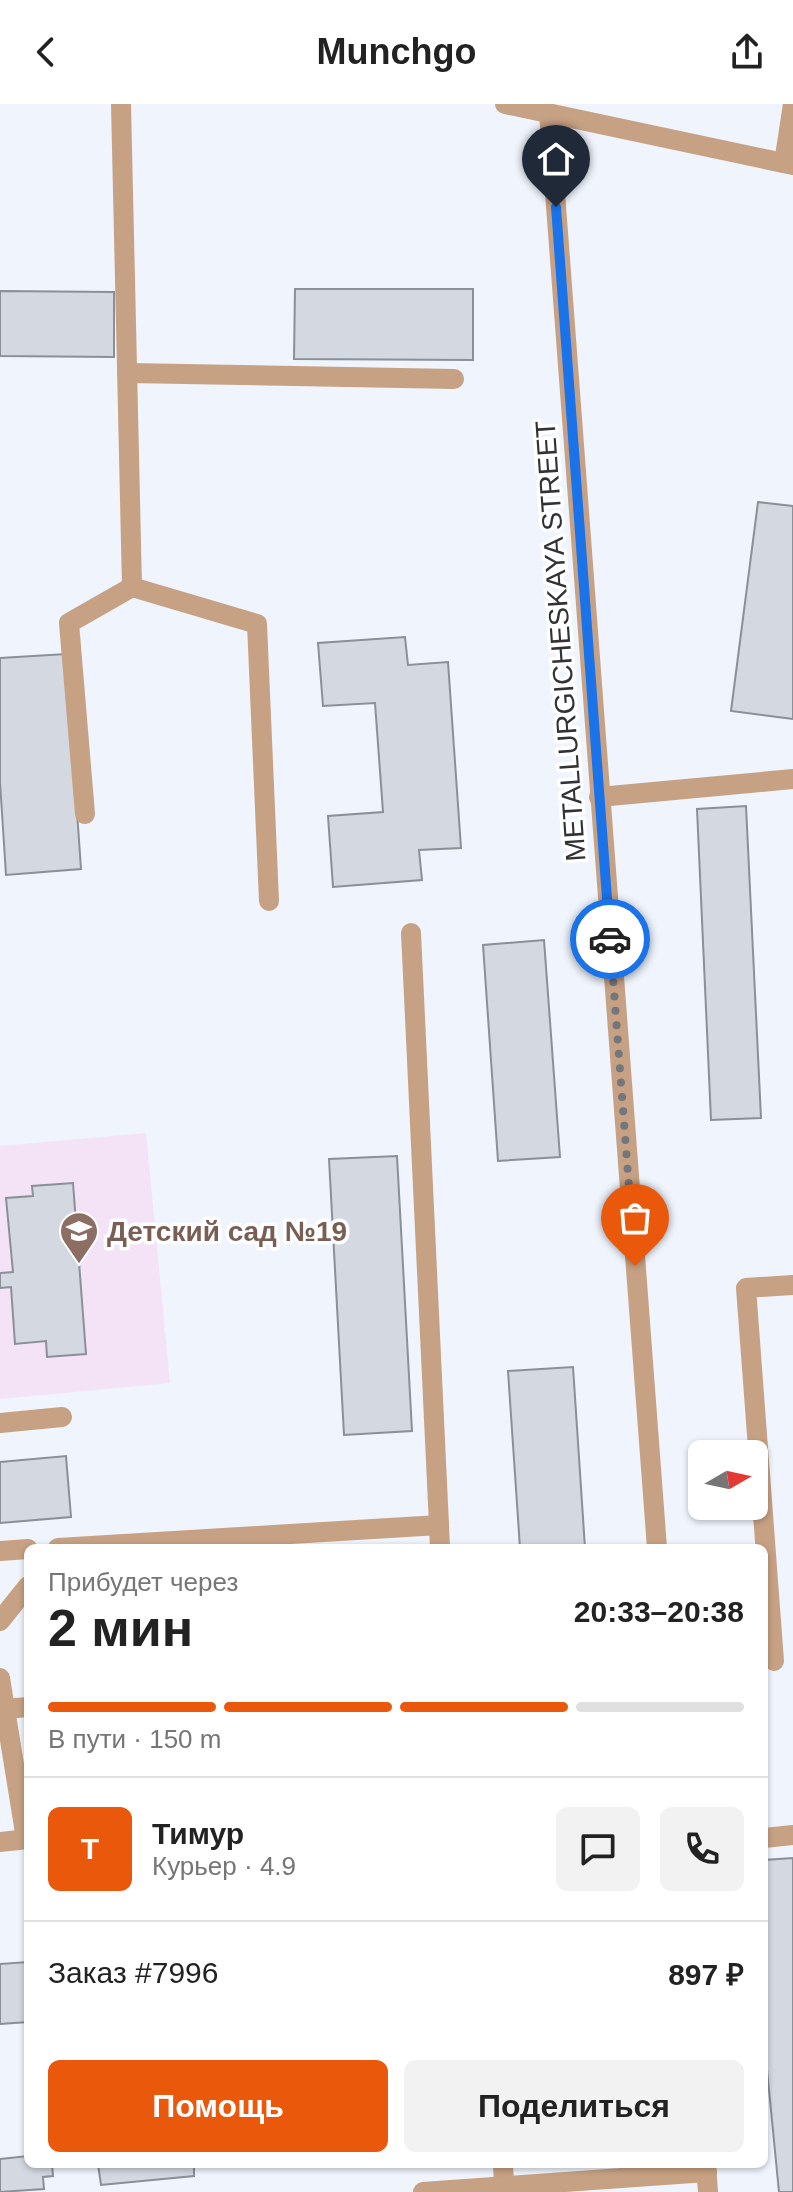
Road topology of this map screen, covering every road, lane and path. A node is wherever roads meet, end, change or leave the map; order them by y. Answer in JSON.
{"nodes":[{"id":1,"x":121,"y":104,"type":"edge"},
{"id":2,"x":505,"y":104,"type":"edge"},
{"id":3,"x":793,"y":104,"type":"edge"},
{"id":4,"x":550,"y":109,"type":"edge"},
{"id":5,"x":788,"y":164,"type":"edge"},
{"id":6,"x":127,"y":373,"type":"junction"},
{"id":7,"x":454,"y":379,"type":"dead end"},
{"id":8,"x":132,"y":587,"type":"junction"},
{"id":9,"x":793,"y":779,"type":"edge"},
{"id":10,"x":599,"y":797,"type":"junction"},
{"id":11,"x":85,"y":814,"type":"dead end"},
{"id":12,"x":269,"y":901,"type":"dead end"},
{"id":13,"x":411,"y":933,"type":"dead end"},
{"id":14,"x":793,"y":1285,"type":"edge"},
{"id":15,"x":62,"y":1417,"type":"dead end"},
{"id":16,"x":0,"y":1423,"type":"edge"},
{"id":17,"x":439,"y":1525,"type":"junction"},
{"id":18,"x":124,"y":1544,"type":"edge"},
{"id":19,"x":440,"y":1544,"type":"edge"},
{"id":20,"x":657,"y":1544,"type":"edge"},
{"id":21,"x":765,"y":1544,"type":"edge"},
{"id":22,"x":24,"y":1549,"type":"edge"},
{"id":23,"x":0,"y":1551,"type":"edge"},
{"id":24,"x":768,"y":1581,"type":"edge"},
{"id":25,"x":24,"y":1591,"type":"edge"},
{"id":26,"x":0,"y":1621,"type":"edge"},
{"id":27,"x":774,"y":1661,"type":"dead end"},
{"id":28,"x":0,"y":1678,"type":"edge"},
{"id":29,"x":24,"y":1707,"type":"edge"},
{"id":30,"x":5,"y":1709,"type":"junction"},
{"id":31,"x":24,"y":1821,"type":"edge"},
{"id":32,"x":793,"y":1835,"type":"edge"},
{"id":33,"x":768,"y":1838,"type":"edge"},
{"id":34,"x":24,"y":1839,"type":"edge"},
{"id":35,"x":0,"y":1842,"type":"edge"},
{"id":36,"x":503,"y":2168,"type":"edge"},
{"id":37,"x":707,"y":2176,"type":"edge"},
{"id":38,"x":504,"y":2186,"type":"junction"},
{"id":39,"x":423,"y":2192,"type":"edge"}],
"edges":[{"from":1,"to":6,"type":"street"},
{"from":2,"to":4,"type":"street"},
{"from":3,"to":5,"type":"street"},
{"from":4,"to":5,"type":"street"},
{"from":4,"to":10,"type":"street","name":"METALLURGICHESKAYA STREET"},
{"from":6,"to":7,"type":"street"},
{"from":6,"to":8,"type":"street"},
{"from":8,"to":11,"type":"street"},
{"from":8,"to":12,"type":"street"},
{"from":9,"to":10,"type":"street"},
{"from":10,"to":20,"type":"street","name":"METALLURGICHESKAYA STREET"},
{"from":13,"to":17,"type":"street"},
{"from":14,"to":21,"type":"street"},
{"from":15,"to":16,"type":"street"},
{"from":17,"to":18,"type":"street"},
{"from":17,"to":19,"type":"street"},
{"from":22,"to":23,"type":"street"},
{"from":24,"to":27,"type":"street"},
{"from":25,"to":26,"type":"street"},
{"from":28,"to":30,"type":"street"},
{"from":29,"to":30,"type":"street"},
{"from":30,"to":31,"type":"street"},
{"from":32,"to":33,"type":"street"},
{"from":34,"to":35,"type":"street"},
{"from":36,"to":38,"type":"street"},
{"from":37,"to":38,"type":"street"},
{"from":38,"to":39,"type":"street"}]}
